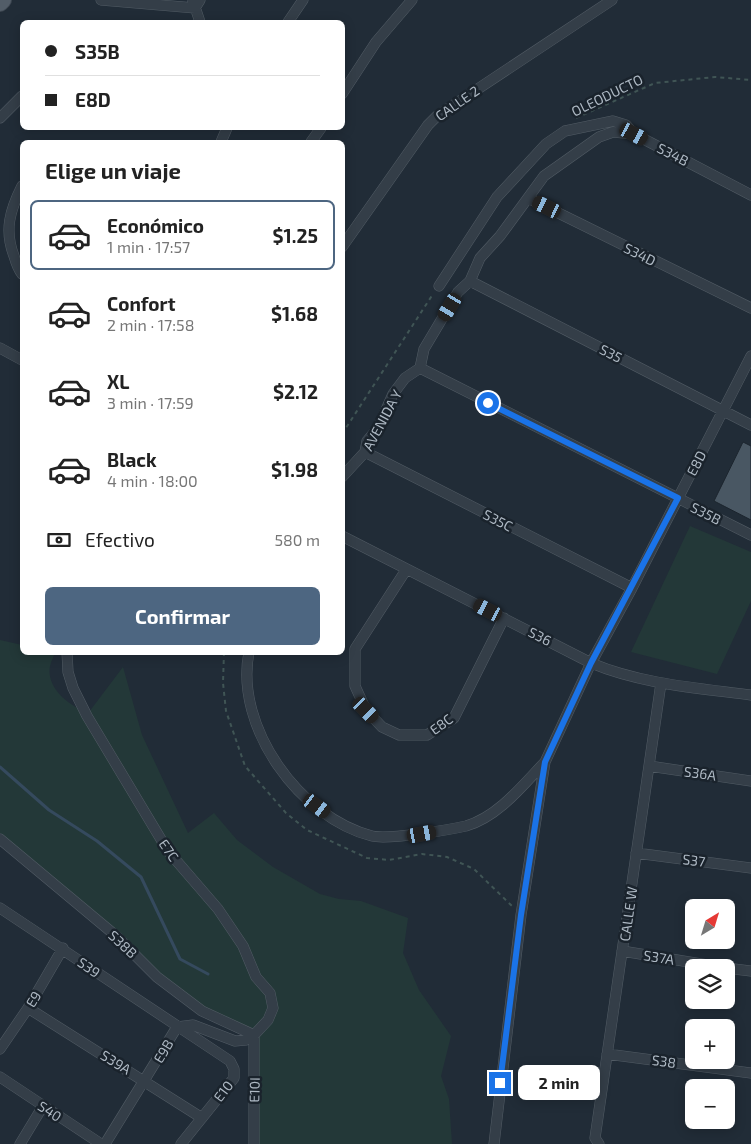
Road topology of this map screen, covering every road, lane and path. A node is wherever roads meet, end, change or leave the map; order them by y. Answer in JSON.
{"nodes":[{"id":1,"x":3,"y":0,"type":"edge"},
{"id":2,"x":101,"y":0,"type":"edge"},
{"id":3,"x":303,"y":0,"type":"edge"},
{"id":4,"x":412,"y":0,"type":"edge"},
{"id":5,"x":612,"y":0,"type":"edge"},
{"id":6,"x":0,"y":3,"type":"edge"},
{"id":7,"x":196,"y":3,"type":"edge"},
{"id":8,"x":200,"y":20,"type":"edge"},
{"id":9,"x":289,"y":20,"type":"edge"},
{"id":10,"x":751,"y":80,"type":"edge"},
{"id":11,"x":345,"y":89,"type":"edge"},
{"id":12,"x":20,"y":98,"type":"edge"},
{"id":13,"x":0,"y":118,"type":"edge"},
{"id":14,"x":565,"y":131,"type":"junction"},
{"id":15,"x":634,"y":134,"type":"junction"},
{"id":16,"x":20,"y":191,"type":"edge"},
{"id":17,"x":751,"y":195,"type":"edge"},
{"id":18,"x":530,"y":199,"type":"junction"},
{"id":19,"x":345,"y":243,"type":"edge"},
{"id":20,"x":20,"y":271,"type":"edge"},
{"id":21,"x":470,"y":281,"type":"junction"},
{"id":22,"x":438,"y":286,"type":"joint"},
{"id":23,"x":751,"y":308,"type":"edge"},
{"id":24,"x":0,"y":348,"type":"edge"},
{"id":25,"x":751,"y":356,"type":"edge"},
{"id":26,"x":20,"y":359,"type":"edge"},
{"id":27,"x":420,"y":368,"type":"junction"},
{"id":28,"x":722,"y":410,"type":"junction"},
{"id":29,"x":751,"y":425,"type":"edge"},
{"id":30,"x":345,"y":429,"type":"edge"},
{"id":31,"x":365,"y":452,"type":"junction"},
{"id":32,"x":345,"y":474,"type":"edge"},
{"id":33,"x":678,"y":498,"type":"junction"},
{"id":34,"x":751,"y":535,"type":"edge"},
{"id":35,"x":345,"y":538,"type":"edge"},
{"id":36,"x":406,"y":570,"type":"junction"},
{"id":37,"x":632,"y":588,"type":"junction"},
{"id":38,"x":504,"y":618,"type":"junction"},
{"id":39,"x":67,"y":655,"type":"edge"},
{"id":40,"x":249,"y":655,"type":"edge"},
{"id":41,"x":591,"y":663,"type":"junction"},
{"id":42,"x":661,"y":682,"type":"junction"},
{"id":43,"x":751,"y":695,"type":"edge"},
{"id":44,"x":545,"y":762,"type":"junction"},
{"id":45,"x":649,"y":766,"type":"junction"},
{"id":46,"x":751,"y":781,"type":"edge"},
{"id":47,"x":0,"y":839,"type":"edge"},
{"id":48,"x":636,"y":853,"type":"junction"},
{"id":49,"x":751,"y":868,"type":"edge"},
{"id":50,"x":0,"y":908,"type":"edge"},
{"id":51,"x":63,"y":948,"type":"junction"},
{"id":52,"x":622,"y":951,"type":"junction"},
{"id":53,"x":685,"y":961,"type":"edge"},
{"id":54,"x":735,"y":969,"type":"edge"},
{"id":55,"x":751,"y":972,"type":"edge"},
{"id":56,"x":28,"y":1008,"type":"junction"},
{"id":57,"x":177,"y":1027,"type":"junction"},
{"id":58,"x":254,"y":1036,"type":"junction"},
{"id":59,"x":0,"y":1048,"type":"edge"},
{"id":60,"x":607,"y":1054,"type":"junction"},
{"id":61,"x":751,"y":1072,"type":"edge"},
{"id":62,"x":0,"y":1077,"type":"edge"},
{"id":63,"x":145,"y":1080,"type":"junction"},
{"id":64,"x":43,"y":1106,"type":"junction"},
{"id":65,"x":202,"y":1118,"type":"junction"},
{"id":66,"x":20,"y":1144,"type":"edge"},
{"id":67,"x":103,"y":1144,"type":"edge"},
{"id":68,"x":181,"y":1144,"type":"edge"},
{"id":69,"x":254,"y":1144,"type":"edge"},
{"id":70,"x":494,"y":1144,"type":"edge"},
{"id":71,"x":599,"y":1144,"type":"edge"}],
"edges":[{"from":1,"to":6,"type":"main road"},
{"from":2,"to":7,"type":"street"},
{"from":3,"to":9,"type":"street"},
{"from":4,"to":11,"type":"street"},
{"from":5,"to":19,"type":"street","name":"CALLE 2"},
{"from":7,"to":8,"type":"street"},
{"from":10,"to":14,"type":"path","name":"OLEODUCTO"},
{"from":12,"to":13,"type":"street"},
{"from":14,"to":15,"type":"street","name":"S34B"},
{"from":14,"to":22,"type":"street"},
{"from":15,"to":17,"type":"street","name":"S34B"},
{"from":15,"to":18,"type":"street"},
{"from":16,"to":20,"type":"street"},
{"from":18,"to":21,"type":"street"},
{"from":18,"to":23,"type":"street","name":"S34D"},
{"from":21,"to":27,"type":"street"},
{"from":21,"to":28,"type":"street","name":"S35"},
{"from":22,"to":30,"type":"path"},
{"from":24,"to":26,"type":"street"},
{"from":25,"to":28,"type":"street","name":"E8D"},
{"from":27,"to":31,"type":"street","name":"AVENIDA Y"},
{"from":27,"to":33,"type":"street","name":"S35B"},
{"from":28,"to":29,"type":"street","name":"S35"},
{"from":28,"to":33,"type":"street","name":"E8D"},
{"from":31,"to":32,"type":"street","name":"AVENIDA Y"},
{"from":31,"to":37,"type":"street","name":"S35C"},
{"from":33,"to":34,"type":"street","name":"S35B"},
{"from":33,"to":37,"type":"street","name":"E8D"},
{"from":35,"to":36,"type":"street","name":"S36"},
{"from":36,"to":38,"type":"street","name":"S36"},
{"from":36,"to":38,"type":"street","name":"E8C"},
{"from":37,"to":41,"type":"street","name":"E8D"},
{"from":38,"to":41,"type":"street","name":"S36"},
{"from":39,"to":58,"type":"street","name":"E7C"},
{"from":40,"to":44,"type":"street"},
{"from":41,"to":42,"type":"street","name":"S36"},
{"from":41,"to":44,"type":"street","name":"E8D"},
{"from":42,"to":43,"type":"street","name":"S36"},
{"from":42,"to":45,"type":"street","name":"CALLE W"},
{"from":44,"to":70,"type":"street","name":"E8D"},
{"from":45,"to":46,"type":"street","name":"S36A"},
{"from":45,"to":48,"type":"street","name":"CALLE W"},
{"from":47,"to":58,"type":"street","name":"S38B"},
{"from":48,"to":49,"type":"street","name":"S37"},
{"from":48,"to":52,"type":"street","name":"CALLE W"},
{"from":50,"to":51,"type":"street","name":"S39"},
{"from":51,"to":56,"type":"street","name":"E9"},
{"from":51,"to":57,"type":"street","name":"S39"},
{"from":52,"to":53,"type":"street","name":"S37A"},
{"from":52,"to":60,"type":"street","name":"CALLE W"},
{"from":54,"to":55,"type":"street","name":"S37A"},
{"from":56,"to":59,"type":"street","name":"E9"},
{"from":56,"to":63,"type":"street","name":"S39A"},
{"from":57,"to":58,"type":"street","name":"E9B"},
{"from":57,"to":63,"type":"street","name":"E9B"},
{"from":57,"to":65,"type":"street","name":"E10"},
{"from":58,"to":69,"type":"street","name":"E10I"},
{"from":60,"to":61,"type":"street","name":"S38"},
{"from":60,"to":71,"type":"street","name":"CALLE W"},
{"from":62,"to":64,"type":"street","name":"S40"},
{"from":63,"to":65,"type":"street","name":"S39A"},
{"from":63,"to":67,"type":"street","name":"E9B"},
{"from":64,"to":66,"type":"street"},
{"from":64,"to":67,"type":"street","name":"S40"},
{"from":65,"to":68,"type":"street","name":"E10"}]}
